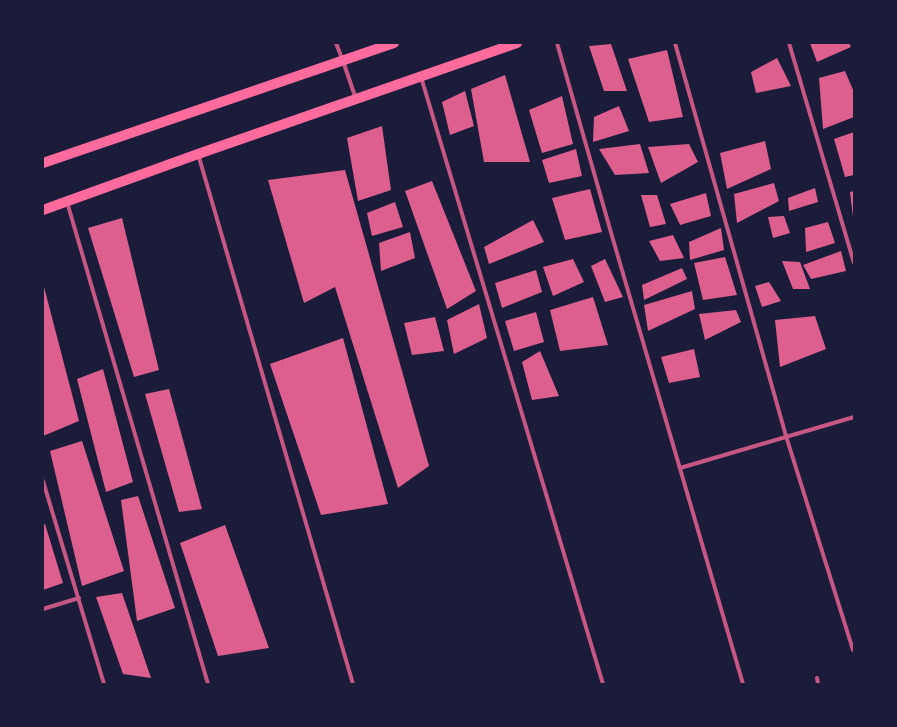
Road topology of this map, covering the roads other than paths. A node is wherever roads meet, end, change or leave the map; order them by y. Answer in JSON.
{"nodes":[{"id":1,"x":336,"y":43,"type":"edge"},
{"id":2,"x":394,"y":43,"type":"edge"},
{"id":3,"x":517,"y":43,"type":"edge"},
{"id":4,"x":557,"y":43,"type":"edge"},
{"id":5,"x":675,"y":43,"type":"edge"},
{"id":6,"x":789,"y":43,"type":"edge"},
{"id":7,"x":343,"y":61,"type":"junction"},
{"id":8,"x":421,"y":77,"type":"junction"},
{"id":9,"x":356,"y":100,"type":"junction"},
{"id":10,"x":198,"y":154,"type":"junction"},
{"id":11,"x":43,"y":163,"type":"edge"},
{"id":12,"x":67,"y":201,"type":"junction"},
{"id":13,"x":43,"y":210,"type":"edge"},
{"id":14,"x":854,"y":263,"type":"edge"},
{"id":15,"x":854,"y":417,"type":"edge"},
{"id":16,"x":786,"y":436,"type":"junction"},
{"id":17,"x":680,"y":468,"type":"junction"},
{"id":18,"x":43,"y":481,"type":"edge"},
{"id":19,"x":79,"y":598,"type":"junction"},
{"id":20,"x":43,"y":609,"type":"edge"},
{"id":21,"x":853,"y":650,"type":"dead end"},
{"id":22,"x":817,"y":678,"type":"dead end"},
{"id":23,"x":104,"y":684,"type":"edge"},
{"id":24,"x":208,"y":684,"type":"edge"},
{"id":25,"x":353,"y":684,"type":"edge"},
{"id":26,"x":603,"y":684,"type":"edge"},
{"id":27,"x":743,"y":684,"type":"edge"},
{"id":28,"x":818,"y":684,"type":"edge"}],
"edges":[{"from":1,"to":7,"type":"street"},
{"from":2,"to":7,"type":"main road"},
{"from":3,"to":8,"type":"main road"},
{"from":4,"to":17,"type":"street"},
{"from":5,"to":16,"type":"street"},
{"from":6,"to":14,"type":"street"},
{"from":7,"to":9,"type":"street"},
{"from":7,"to":11,"type":"main road"},
{"from":8,"to":9,"type":"main road"},
{"from":8,"to":26,"type":"street"},
{"from":9,"to":10,"type":"main road"},
{"from":10,"to":12,"type":"main road"},
{"from":10,"to":25,"type":"street"},
{"from":12,"to":13,"type":"main road"},
{"from":12,"to":24,"type":"street"},
{"from":15,"to":16,"type":"street"},
{"from":16,"to":17,"type":"street"},
{"from":16,"to":21,"type":"street"},
{"from":17,"to":27,"type":"street"},
{"from":18,"to":19,"type":"street"},
{"from":19,"to":20,"type":"street"},
{"from":19,"to":23,"type":"street"},
{"from":22,"to":28,"type":"street"}]}
